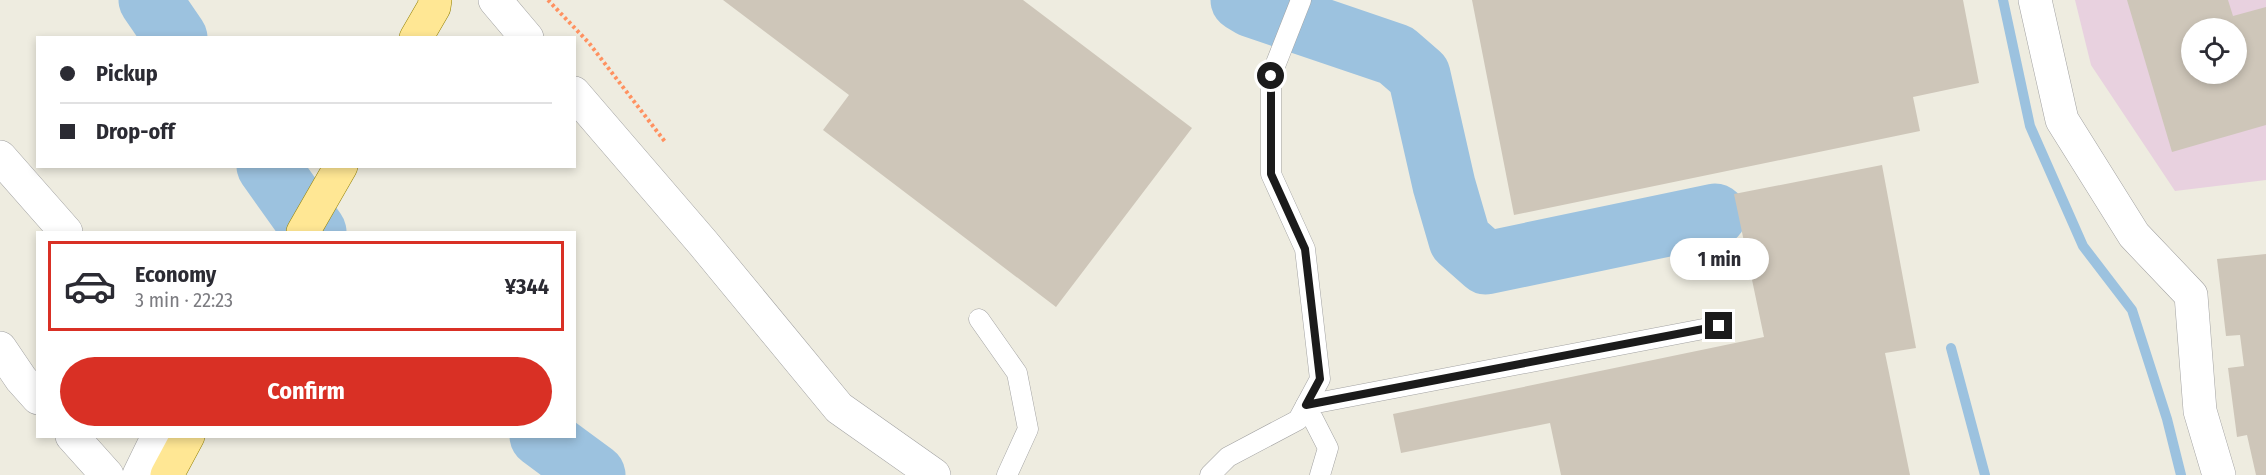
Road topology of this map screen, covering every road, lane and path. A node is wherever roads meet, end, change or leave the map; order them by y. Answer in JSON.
{"nodes":[{"id":1,"x":435,"y":0,"type":"edge"},
{"id":2,"x":495,"y":0,"type":"edge"},
{"id":3,"x":1301,"y":0,"type":"edge"},
{"id":4,"x":2035,"y":0,"type":"edge"},
{"id":5,"x":417,"y":36,"type":"edge"},
{"id":6,"x":525,"y":36,"type":"edge"},
{"id":7,"x":576,"y":95,"type":"edge"},
{"id":8,"x":0,"y":157,"type":"edge"},
{"id":9,"x":340,"y":168,"type":"edge"},
{"id":10,"x":65,"y":231,"type":"edge"},
{"id":11,"x":304,"y":231,"type":"edge"},
{"id":12,"x":979,"y":319,"type":"dead end"},
{"id":13,"x":1719,"y":326,"type":"dead end"},
{"id":14,"x":0,"y":348,"type":"edge"},
{"id":15,"x":19,"y":390,"type":"edge"},
{"id":16,"x":1306,"y":405,"type":"junction"},
{"id":17,"x":74,"y":438,"type":"edge"},
{"id":18,"x":157,"y":438,"type":"edge"},
{"id":19,"x":187,"y":438,"type":"edge"},
{"id":20,"x":107,"y":475,"type":"edge"},
{"id":21,"x":139,"y":475,"type":"edge"},
{"id":22,"x":167,"y":475,"type":"edge"},
{"id":23,"x":934,"y":475,"type":"edge"},
{"id":24,"x":1006,"y":475,"type":"edge"},
{"id":25,"x":1210,"y":475,"type":"edge"},
{"id":26,"x":1320,"y":475,"type":"edge"},
{"id":27,"x":2219,"y":475,"type":"edge"}],
"edges":[{"from":1,"to":5,"type":"main road"},
{"from":2,"to":6,"type":"street"},
{"from":3,"to":16,"type":"lane"},
{"from":4,"to":27,"type":"street"},
{"from":7,"to":23,"type":"street"},
{"from":8,"to":10,"type":"street"},
{"from":9,"to":11,"type":"main road"},
{"from":12,"to":24,"type":"lane"},
{"from":13,"to":16,"type":"lane"},
{"from":14,"to":15,"type":"street"},
{"from":16,"to":25,"type":"lane"},
{"from":16,"to":26,"type":"lane"},
{"from":17,"to":20,"type":"street"},
{"from":18,"to":21,"type":"street"},
{"from":19,"to":22,"type":"main road"}]}
